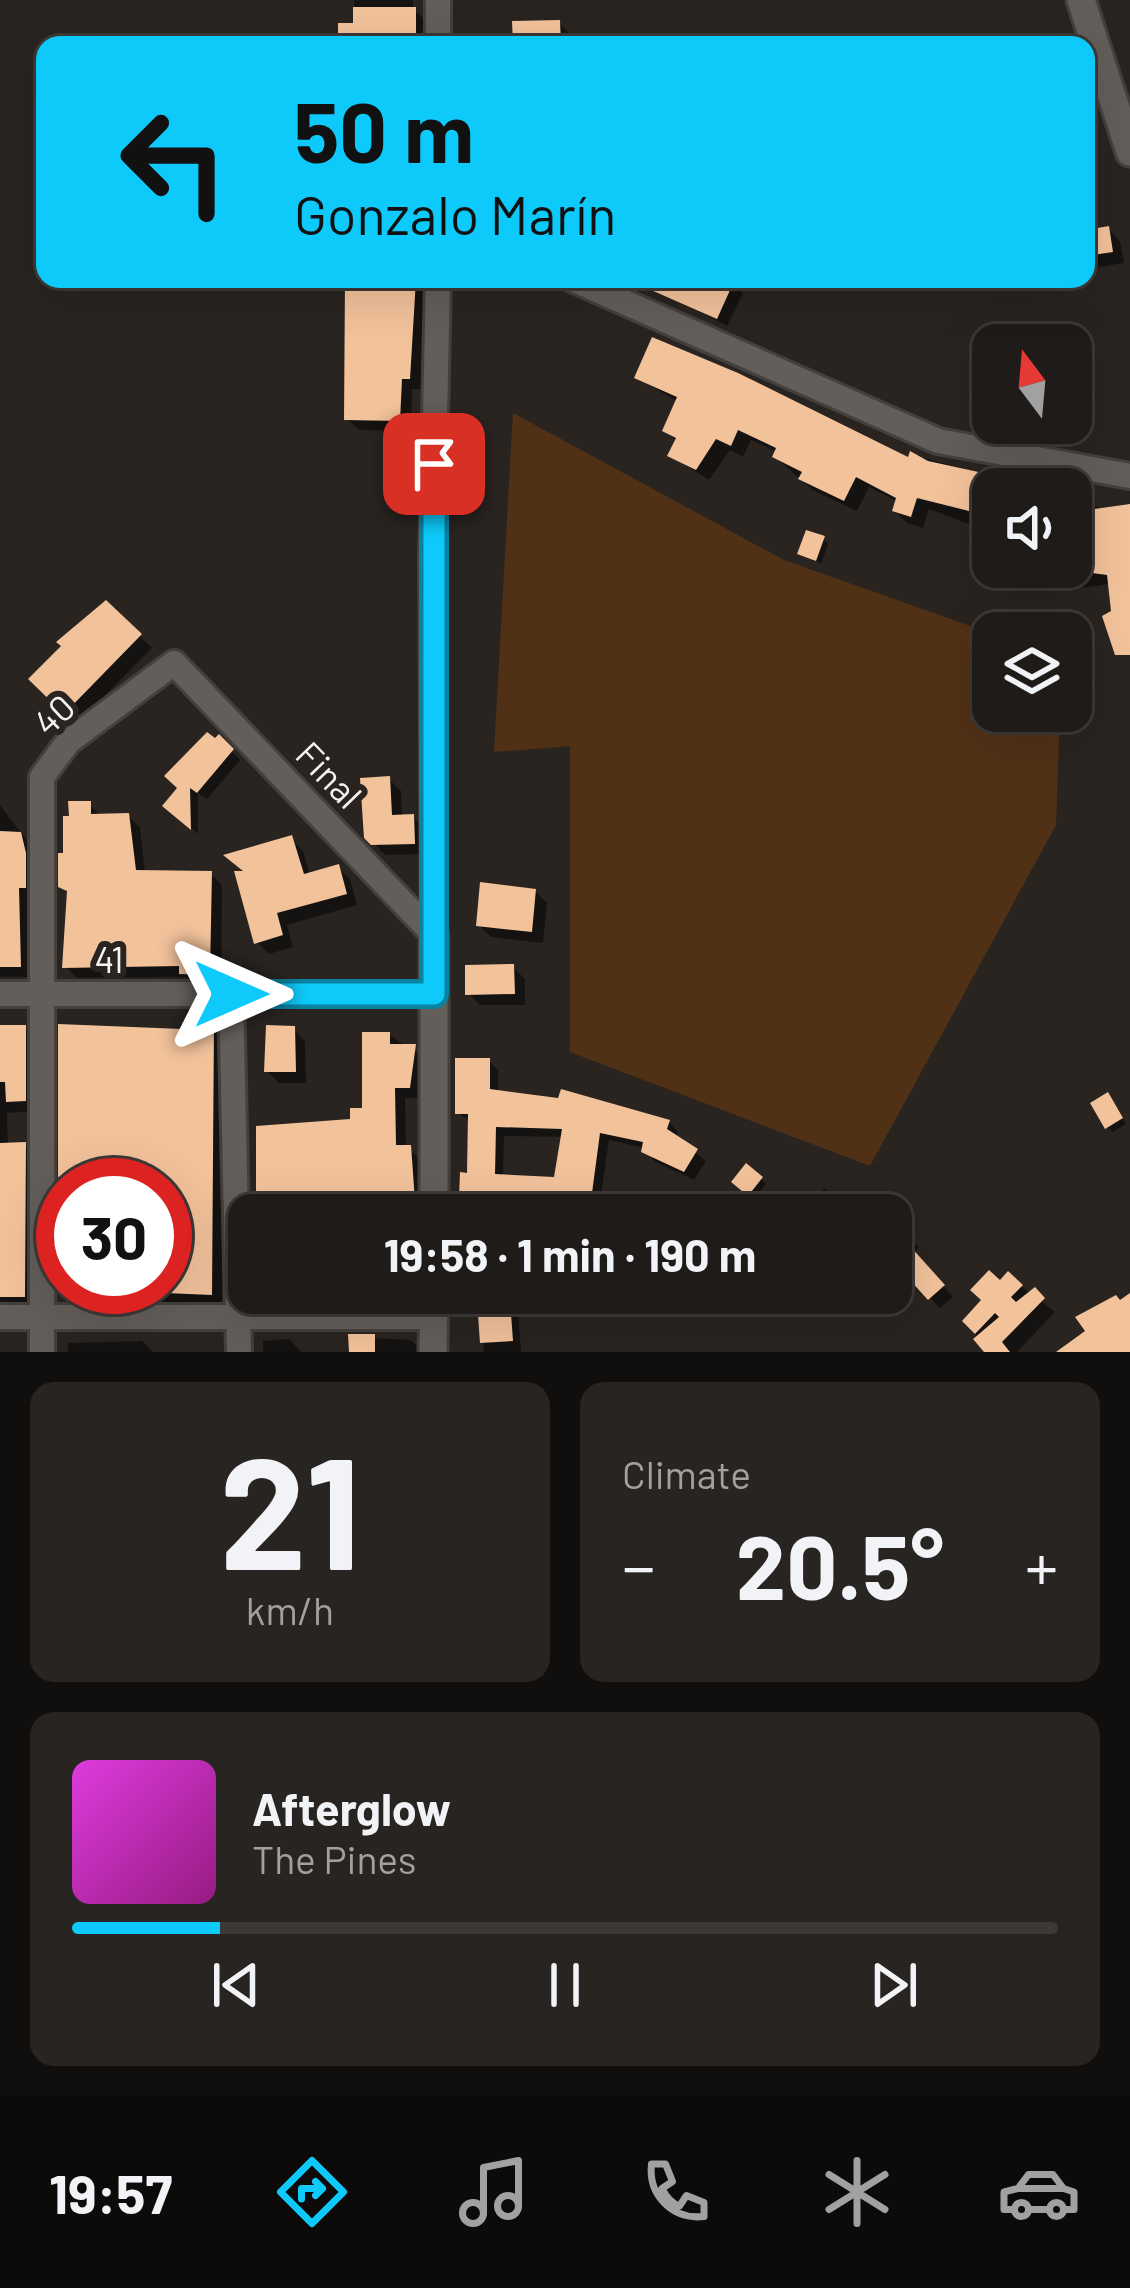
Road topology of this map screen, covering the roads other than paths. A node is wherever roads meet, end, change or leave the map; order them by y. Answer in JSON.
{"nodes":[{"id":1,"x":438,"y":0,"type":"edge"},
{"id":2,"x":1081,"y":0,"type":"edge"},
{"id":3,"x":438,"y":36,"type":"edge"},
{"id":4,"x":1093,"y":36,"type":"edge"},
{"id":5,"x":1095,"y":43,"type":"edge"},
{"id":6,"x":1130,"y":152,"type":"edge"},
{"id":7,"x":438,"y":288,"type":"edge"},
{"id":8,"x":592,"y":288,"type":"edge"},
{"id":9,"x":1130,"y":476,"type":"edge"},
{"id":10,"x":174,"y":663,"type":"joint"},
{"id":11,"x":434,"y":935,"type":"junction"},
{"id":12,"x":0,"y":994,"type":"edge"},
{"id":13,"x":42,"y":994,"type":"junction"},
{"id":14,"x":231,"y":994,"type":"junction"},
{"id":15,"x":434,"y":994,"type":"junction"},
{"id":16,"x":434,"y":1194,"type":"edge"},
{"id":17,"x":287,"y":1314,"type":"edge"},
{"id":18,"x":434,"y":1314,"type":"edge"},
{"id":19,"x":0,"y":1317,"type":"edge"},
{"id":20,"x":42,"y":1317,"type":"junction"},
{"id":21,"x":238,"y":1317,"type":"junction"},
{"id":22,"x":42,"y":1352,"type":"edge"},
{"id":23,"x":239,"y":1352,"type":"edge"},
{"id":24,"x":433,"y":1352,"type":"edge"}],
"edges":[{"from":1,"to":3,"type":"street"},
{"from":2,"to":4,"type":"street"},
{"from":5,"to":6,"type":"street"},
{"from":7,"to":11,"type":"street"},
{"from":8,"to":9,"type":"street"},
{"from":10,"to":11,"type":"street","name":"Final"},
{"from":10,"to":13,"type":"street","name":"40"},
{"from":11,"to":15,"type":"street"},
{"from":12,"to":13,"type":"street","name":"41"},
{"from":13,"to":14,"type":"street","name":"41"},
{"from":13,"to":20,"type":"street","name":"40"},
{"from":14,"to":15,"type":"street","name":"41"},
{"from":14,"to":21,"type":"street"},
{"from":15,"to":16,"type":"street"},
{"from":17,"to":21,"type":"street"},
{"from":18,"to":24,"type":"street"},
{"from":19,"to":20,"type":"street"},
{"from":20,"to":21,"type":"street"},
{"from":20,"to":22,"type":"street","name":"40"},
{"from":21,"to":23,"type":"street"}]}
